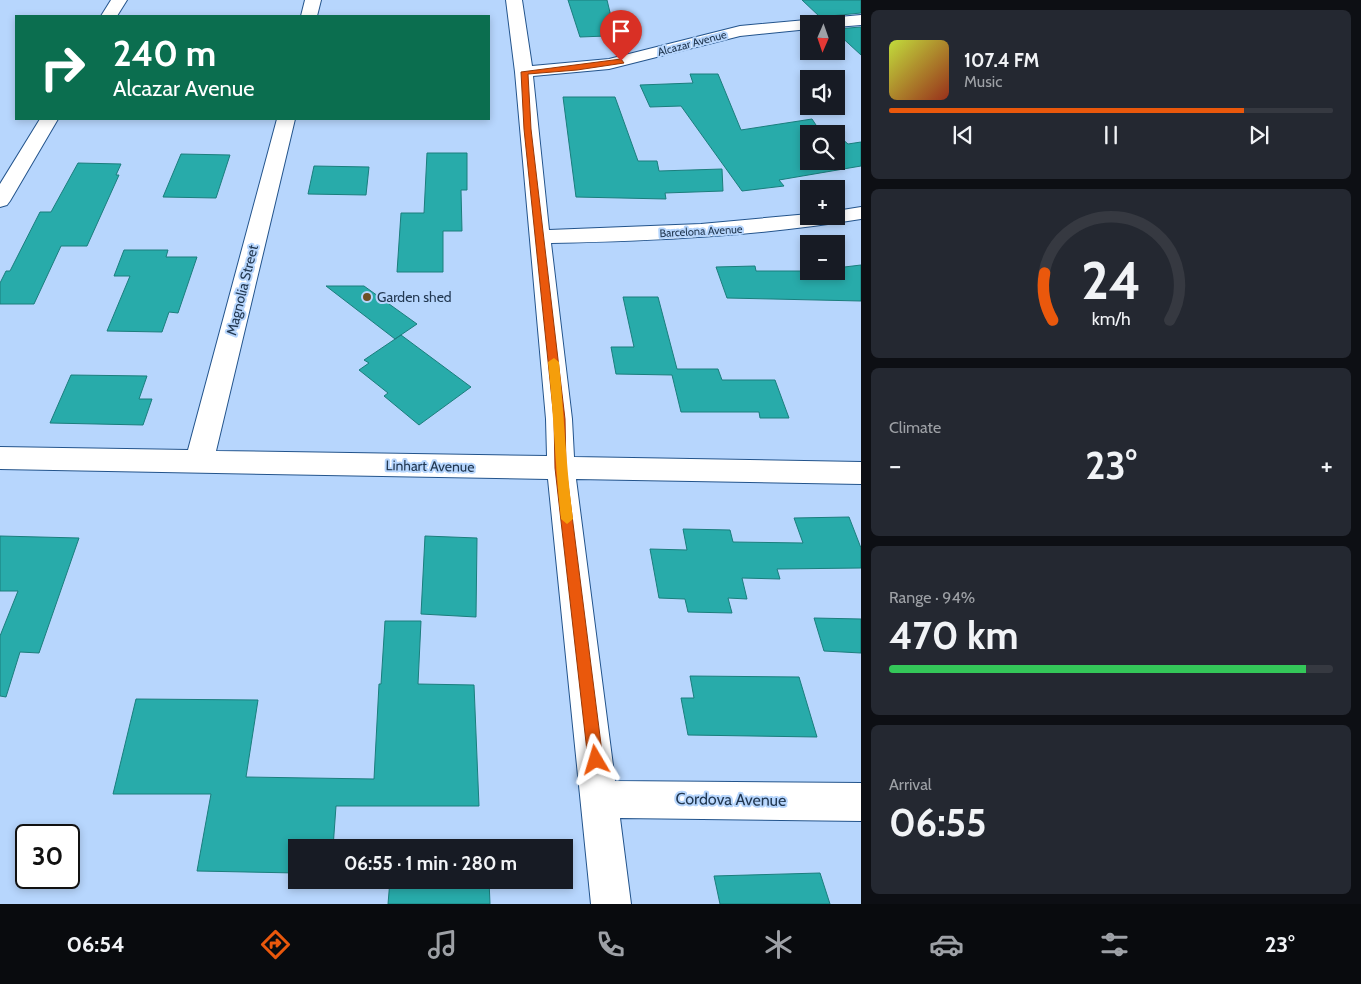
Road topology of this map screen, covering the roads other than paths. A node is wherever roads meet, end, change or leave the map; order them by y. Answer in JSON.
{"nodes":[{"id":1,"x":119,"y":0,"type":"edge"},
{"id":2,"x":313,"y":0,"type":"edge"},
{"id":3,"x":514,"y":0,"type":"edge"},
{"id":4,"x":110,"y":15,"type":"edge"},
{"id":5,"x":309,"y":15,"type":"edge"},
{"id":6,"x":861,"y":20,"type":"edge"},
{"id":7,"x":524,"y":72,"type":"junction"},
{"id":8,"x":48,"y":120,"type":"edge"},
{"id":9,"x":286,"y":120,"type":"edge"},
{"id":10,"x":0,"y":200,"type":"edge"},
{"id":11,"x":861,"y":213,"type":"edge"},
{"id":12,"x":541,"y":237,"type":"junction"},
{"id":13,"x":0,"y":458,"type":"edge"},
{"id":14,"x":199,"y":462,"type":"junction"},
{"id":15,"x":561,"y":468,"type":"junction"},
{"id":16,"x":861,"y":472,"type":"edge"},
{"id":17,"x":600,"y":799,"type":"junction"},
{"id":18,"x":861,"y":802,"type":"edge"},
{"id":19,"x":611,"y":904,"type":"edge"}],
"edges":[{"from":1,"to":4,"type":"street"},
{"from":2,"to":5,"type":"street"},
{"from":3,"to":7,"type":"street"},
{"from":6,"to":7,"type":"street","name":"Alcazar Avenue"},
{"from":7,"to":12,"type":"street"},
{"from":8,"to":10,"type":"street"},
{"from":9,"to":14,"type":"street","name":"Magnolia Street"},
{"from":11,"to":12,"type":"street","name":"Barcelona Avenue"},
{"from":12,"to":15,"type":"street"},
{"from":13,"to":14,"type":"street","name":"Linhart Avenue"},
{"from":14,"to":15,"type":"street","name":"Linhart Avenue"},
{"from":15,"to":16,"type":"street","name":"Linhart Avenue"},
{"from":15,"to":17,"type":"street"},
{"from":17,"to":18,"type":"street","name":"Cordova Avenue"},
{"from":17,"to":19,"type":"street"}]}
